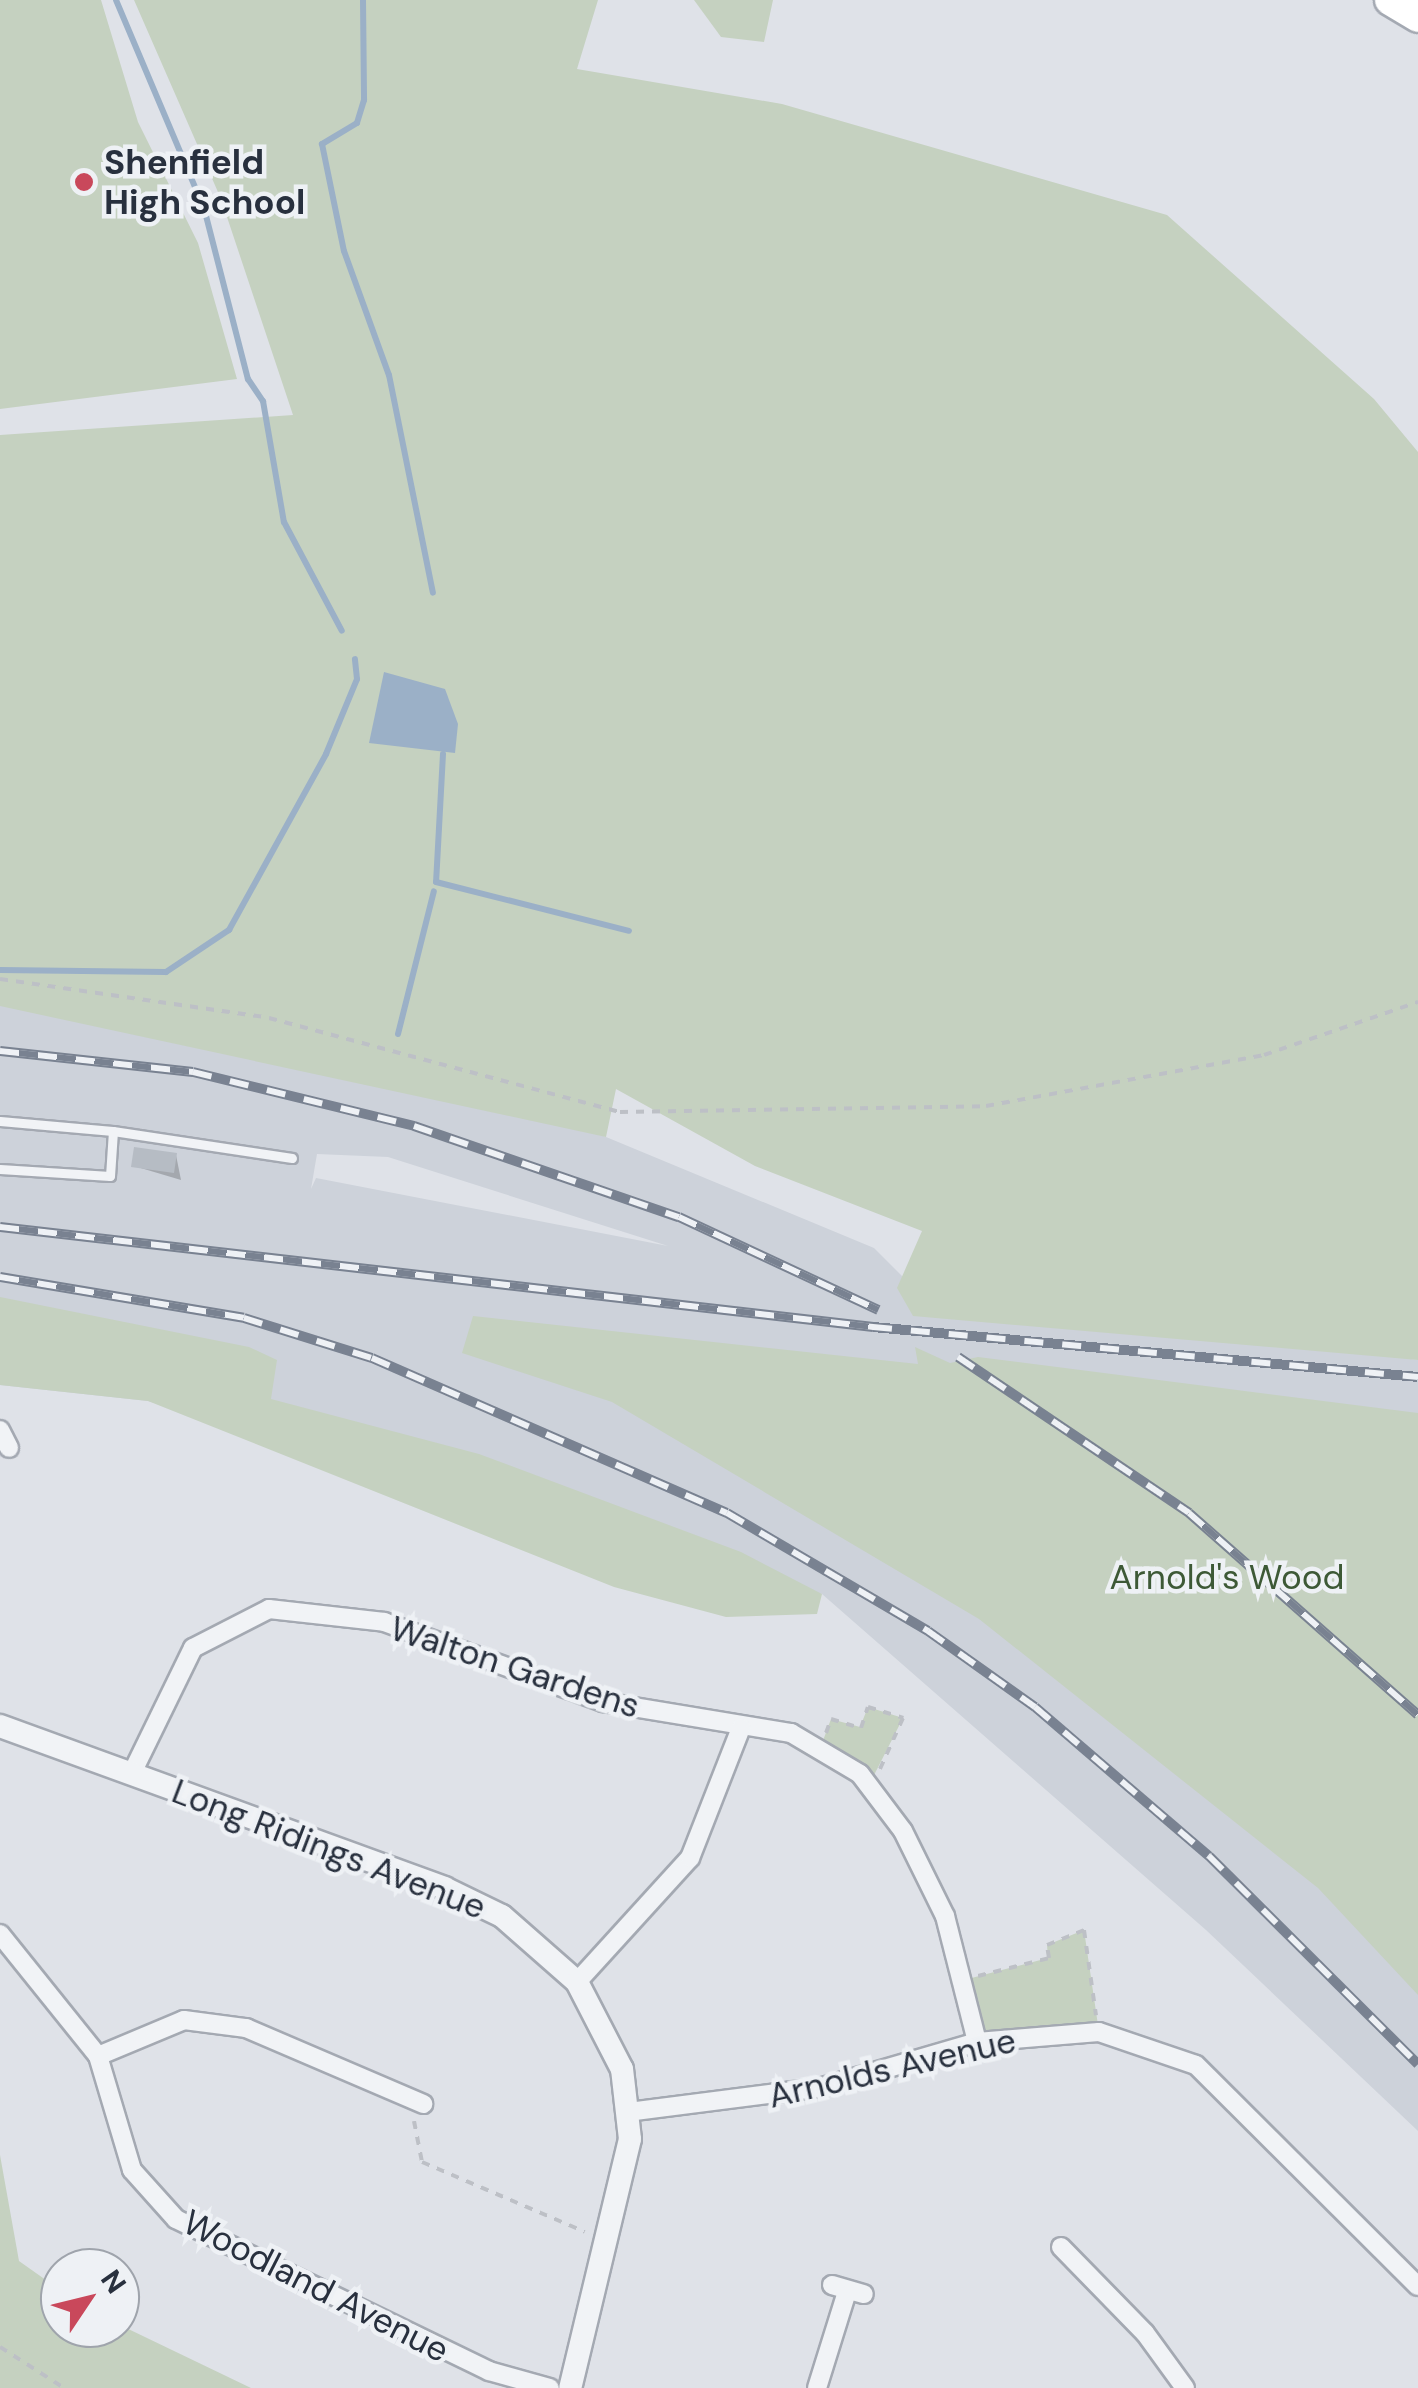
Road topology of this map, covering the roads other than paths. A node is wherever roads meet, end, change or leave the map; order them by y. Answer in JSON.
{"nodes":[{"id":1,"x":1390,"y":0,"type":"edge"},
{"id":2,"x":1418,"y":16,"type":"edge"},
{"id":3,"x":0,"y":1121,"type":"edge"},
{"id":4,"x":113,"y":1132,"type":"junction"},
{"id":5,"x":292,"y":1158,"type":"dead end"},
{"id":6,"x":0,"y":1169,"type":"edge"},
{"id":7,"x":0,"y":1430,"type":"edge"},
{"id":8,"x":9,"y":1448,"type":"dead end"},
{"id":9,"x":0,"y":1726,"type":"edge"},
{"id":10,"x":741,"y":1728,"type":"junction"},
{"id":11,"x":132,"y":1773,"type":"junction"},
{"id":12,"x":0,"y":1934,"type":"edge"},
{"id":13,"x":578,"y":1982,"type":"junction"},
{"id":14,"x":977,"y":2042,"type":"junction"},
{"id":15,"x":98,"y":2056,"type":"junction"},
{"id":16,"x":423,"y":2104,"type":"road end"},
{"id":17,"x":628,"y":2112,"type":"junction"},
{"id":18,"x":1060,"y":2247,"type":"dead end"},
{"id":19,"x":1418,"y":2286,"type":"edge"},
{"id":20,"x":847,"y":2291,"type":"dead end"},
{"id":21,"x":550,"y":2388,"type":"edge"},
{"id":22,"x":570,"y":2388,"type":"edge"},
{"id":23,"x":817,"y":2388,"type":"edge"},
{"id":24,"x":1184,"y":2388,"type":"edge"}],
"edges":[{"from":1,"to":2,"type":"main road"},
{"from":3,"to":4,"type":"lane"},
{"from":4,"to":5,"type":"lane"},
{"from":4,"to":6,"type":"lane"},
{"from":7,"to":8,"type":"street"},
{"from":9,"to":11,"type":"street","name":"Long Ridings Avenue"},
{"from":10,"to":11,"type":"street","name":"Walton Gardens"},
{"from":10,"to":13,"type":"street"},
{"from":10,"to":14,"type":"street","name":"Walton Gardens"},
{"from":11,"to":13,"type":"street","name":"Long Ridings Avenue"},
{"from":12,"to":15,"type":"street","name":"Woodland Avenue"},
{"from":13,"to":17,"type":"street","name":"Long Ridings Avenue"},
{"from":14,"to":17,"type":"street","name":"Arnolds Avenue"},
{"from":14,"to":19,"type":"street","name":"Arnolds Avenue"},
{"from":15,"to":16,"type":"street"},
{"from":15,"to":21,"type":"street","name":"Woodland Avenue"},
{"from":17,"to":22,"type":"street","name":"Long Ridings Avenue"},
{"from":18,"to":24,"type":"street"},
{"from":20,"to":23,"type":"street"}]}
